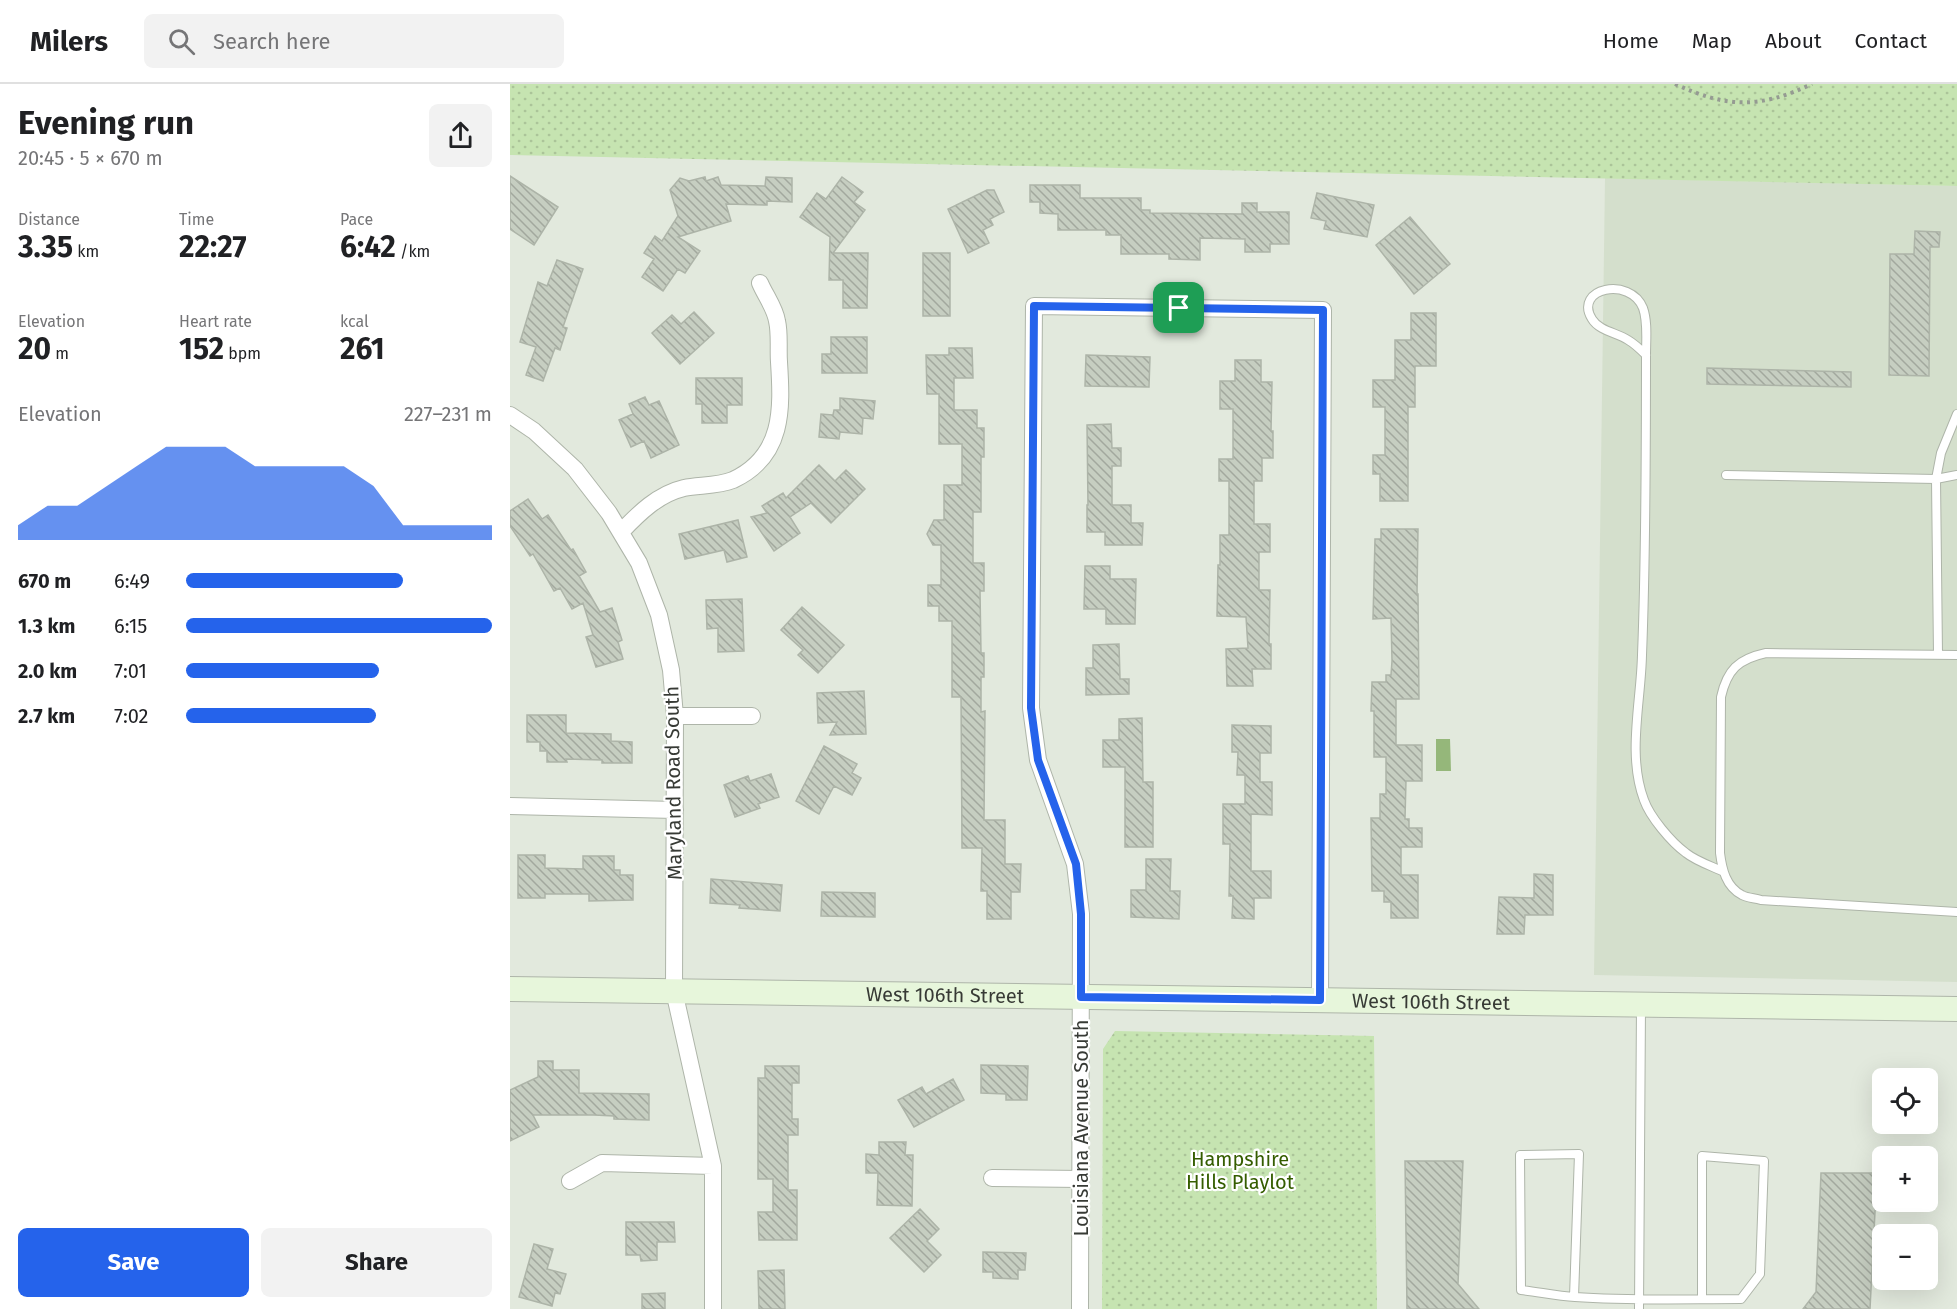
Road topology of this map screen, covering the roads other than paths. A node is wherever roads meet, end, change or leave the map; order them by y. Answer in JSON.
{"nodes":[{"id":1,"x":760,"y":284,"type":"dead end"},
{"id":2,"x":1646,"y":355,"type":"junction"},
{"id":3,"x":1957,"y":414,"type":"edge"},
{"id":4,"x":510,"y":415,"type":"edge"},
{"id":5,"x":1726,"y":475,"type":"dead end"},
{"id":6,"x":1957,"y":476,"type":"edge"},
{"id":7,"x":1936,"y":479,"type":"junction"},
{"id":8,"x":621,"y":532,"type":"junction"},
{"id":9,"x":1938,"y":654,"type":"junction"},
{"id":10,"x":1957,"y":655,"type":"edge"},
{"id":11,"x":675,"y":716,"type":"junction"},
{"id":12,"x":752,"y":716,"type":"dead end"},
{"id":13,"x":510,"y":806,"type":"edge"},
{"id":14,"x":675,"y":810,"type":"junction"},
{"id":15,"x":1722,"y":872,"type":"junction"},
{"id":16,"x":1957,"y":912,"type":"edge"},
{"id":17,"x":510,"y":989,"type":"edge"},
{"id":18,"x":674,"y":991,"type":"junction"},
{"id":19,"x":1081,"y":997,"type":"junction"},
{"id":20,"x":1320,"y":1000,"type":"junction"},
{"id":21,"x":1641,"y":1005,"type":"junction"},
{"id":22,"x":1957,"y":1009,"type":"edge"},
{"id":23,"x":713,"y":1166,"type":"junction"},
{"id":24,"x":992,"y":1178,"type":"dead end"},
{"id":25,"x":1081,"y":1179,"type":"junction"},
{"id":26,"x":570,"y":1181,"type":"dead end"},
{"id":27,"x":1574,"y":1297,"type":"junction"},
{"id":28,"x":1640,"y":1299,"type":"junction"},
{"id":29,"x":1702,"y":1299,"type":"junction"},
{"id":30,"x":713,"y":1309,"type":"edge"},
{"id":31,"x":1080,"y":1309,"type":"edge"},
{"id":32,"x":1640,"y":1309,"type":"edge"}],
"edges":[{"from":1,"to":8,"type":"street"},
{"from":2,"to":2,"type":"lane"},
{"from":2,"to":15,"type":"lane"},
{"from":3,"to":7,"type":"lane"},
{"from":4,"to":8,"type":"street","name":"Maryland Road South"},
{"from":5,"to":7,"type":"lane"},
{"from":6,"to":7,"type":"lane"},
{"from":7,"to":9,"type":"lane"},
{"from":8,"to":11,"type":"street","name":"Maryland Road South"},
{"from":9,"to":10,"type":"lane"},
{"from":9,"to":15,"type":"lane"},
{"from":11,"to":12,"type":"street"},
{"from":11,"to":14,"type":"street","name":"Maryland Road South"},
{"from":13,"to":14,"type":"street"},
{"from":14,"to":18,"type":"street","name":"Maryland Road South"},
{"from":15,"to":16,"type":"lane"},
{"from":17,"to":18,"type":"street","name":"West 106th Street"},
{"from":18,"to":19,"type":"street","name":"West 106th Street"},
{"from":18,"to":23,"type":"street","name":"Maryland Road South"},
{"from":19,"to":20,"type":"street","name":"West 106th Street"},
{"from":19,"to":20,"type":"street","name":"Louisiana Avenue South"},
{"from":19,"to":25,"type":"street","name":"Louisiana Avenue South"},
{"from":20,"to":21,"type":"street","name":"West 106th Street"},
{"from":21,"to":22,"type":"street","name":"West 106th Street"},
{"from":21,"to":28,"type":"lane"},
{"from":23,"to":26,"type":"street"},
{"from":23,"to":30,"type":"street","name":"Maryland Road South"},
{"from":24,"to":25,"type":"street"},
{"from":25,"to":31,"type":"street","name":"Louisiana Avenue South"},
{"from":27,"to":27,"type":"lane"},
{"from":27,"to":28,"type":"lane"},
{"from":28,"to":29,"type":"lane"},
{"from":28,"to":32,"type":"lane"},
{"from":29,"to":29,"type":"lane"}]}
